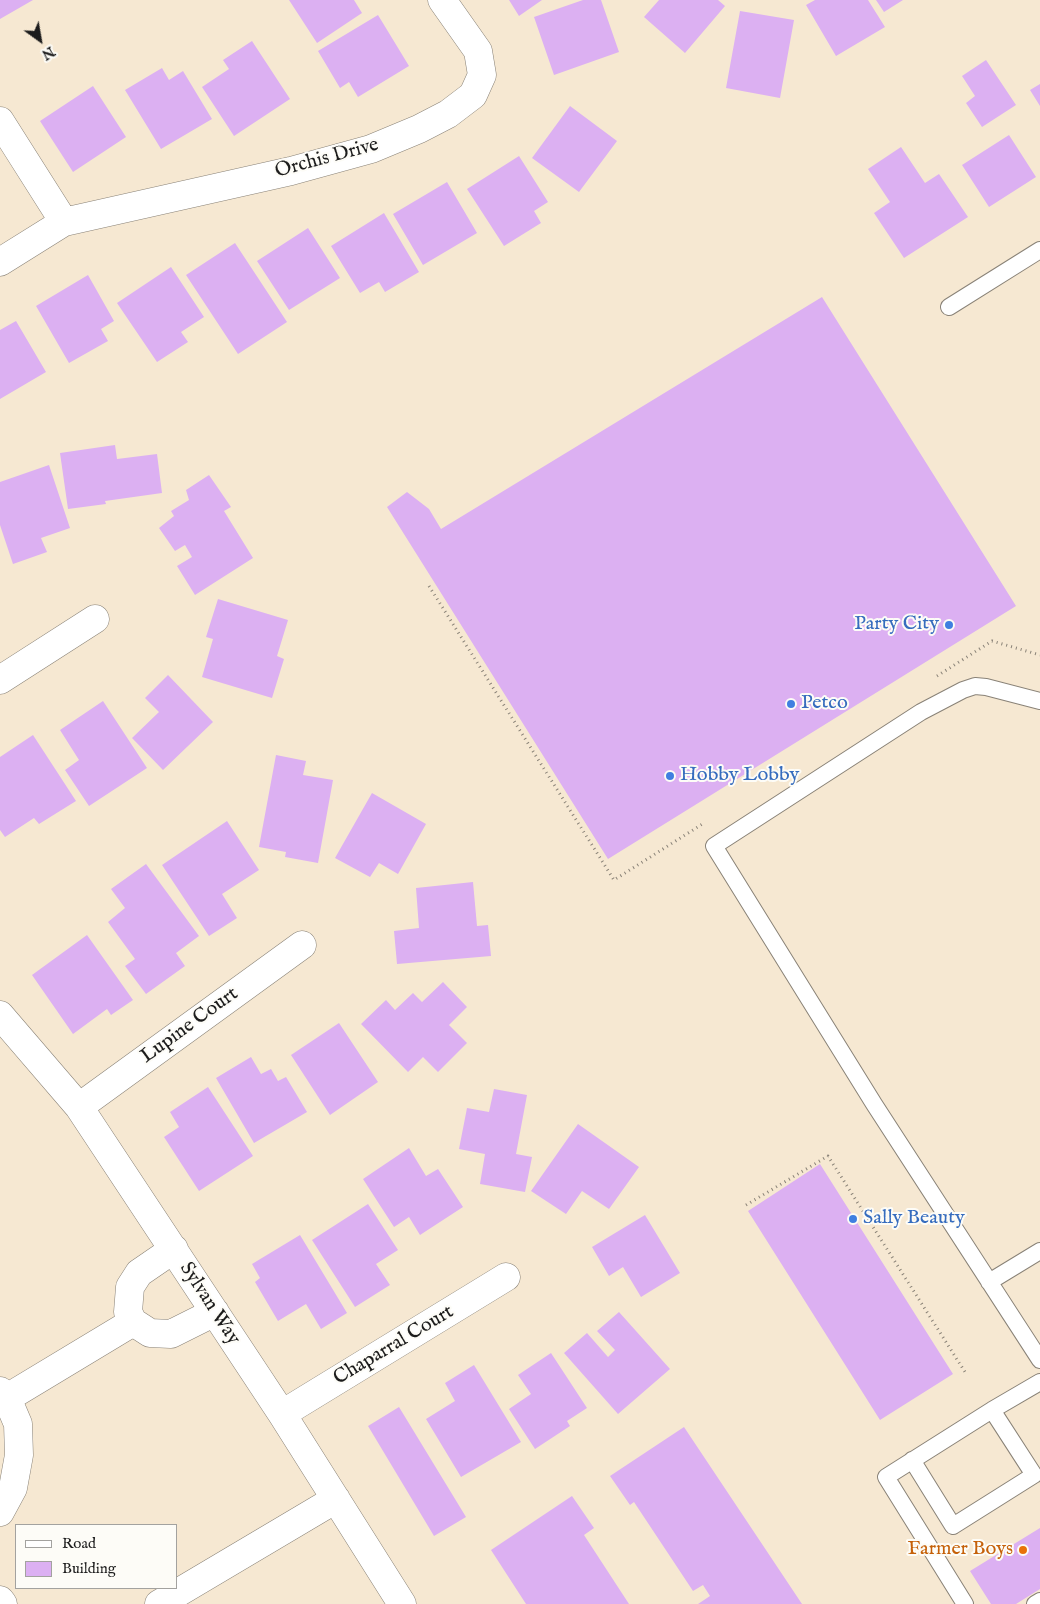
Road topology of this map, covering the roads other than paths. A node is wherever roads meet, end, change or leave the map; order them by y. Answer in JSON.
{"nodes":[{"id":1,"x":442,"y":0,"type":"edge"},
{"id":2,"x":0,"y":121,"type":"edge"},
{"id":3,"x":64,"y":222,"type":"junction"},
{"id":4,"x":1040,"y":250,"type":"edge"},
{"id":5,"x":0,"y":262,"type":"edge"},
{"id":6,"x":949,"y":308,"type":"dead end"},
{"id":7,"x":95,"y":619,"type":"dead end"},
{"id":8,"x":0,"y":680,"type":"edge"},
{"id":9,"x":1040,"y":701,"type":"edge"},
{"id":10,"x":302,"y":945,"type":"dead end"},
{"id":11,"x":0,"y":1015,"type":"edge"},
{"id":12,"x":78,"y":1106,"type":"junction"},
{"id":13,"x":174,"y":1249,"type":"junction"},
{"id":14,"x":1040,"y":1250,"type":"edge"},
{"id":15,"x":506,"y":1278,"type":"dead end"},
{"id":16,"x":989,"y":1282,"type":"junction"},
{"id":17,"x":215,"y":1312,"type":"junction"},
{"id":18,"x":133,"y":1322,"type":"junction"},
{"id":19,"x":1040,"y":1360,"type":"edge"},
{"id":20,"x":1040,"y":1382,"type":"edge"},
{"id":21,"x":3,"y":1395,"type":"edge"},
{"id":22,"x":992,"y":1410,"type":"junction"},
{"id":23,"x":282,"y":1414,"type":"junction"},
{"id":24,"x":912,"y":1460,"type":"junction"},
{"id":25,"x":1037,"y":1476,"type":"edge"},
{"id":26,"x":336,"y":1499,"type":"junction"},
{"id":27,"x":0,"y":1512,"type":"edge"},
{"id":28,"x":0,"y":1516,"type":"edge"},
{"id":29,"x":16,"y":1524,"type":"edge"},
{"id":30,"x":181,"y":1584,"type":"edge"},
{"id":31,"x":176,"y":1589,"type":"edge"},
{"id":32,"x":0,"y":1600,"type":"edge"},
{"id":33,"x":1040,"y":1601,"type":"edge"},
{"id":34,"x":3,"y":1604,"type":"edge"},
{"id":35,"x":159,"y":1604,"type":"edge"},
{"id":36,"x":402,"y":1604,"type":"edge"},
{"id":37,"x":965,"y":1604,"type":"edge"},
{"id":38,"x":1035,"y":1604,"type":"edge"}],
"edges":[{"from":1,"to":3,"type":"street","name":"Orchis Drive"},
{"from":2,"to":3,"type":"street"},
{"from":3,"to":5,"type":"street","name":"Orchis Drive"},
{"from":4,"to":6,"type":"lane"},
{"from":7,"to":8,"type":"street"},
{"from":9,"to":16,"type":"lane"},
{"from":10,"to":12,"type":"street","name":"Lupine Court"},
{"from":11,"to":12,"type":"street","name":"Sylvan Way"},
{"from":12,"to":13,"type":"street","name":"Sylvan Way"},
{"from":13,"to":17,"type":"street","name":"Sylvan Way"},
{"from":13,"to":18,"type":"street"},
{"from":14,"to":16,"type":"lane"},
{"from":15,"to":23,"type":"street","name":"Chaparral Court"},
{"from":16,"to":19,"type":"lane"},
{"from":17,"to":18,"type":"street"},
{"from":17,"to":23,"type":"street","name":"Sylvan Way"},
{"from":18,"to":21,"type":"street"},
{"from":20,"to":22,"type":"lane"},
{"from":21,"to":27,"type":"street"},
{"from":22,"to":24,"type":"lane"},
{"from":22,"to":25,"type":"lane"},
{"from":23,"to":26,"type":"street","name":"Sylvan Way"},
{"from":24,"to":25,"type":"lane"},
{"from":24,"to":37,"type":"lane"},
{"from":26,"to":30,"type":"street"},
{"from":26,"to":36,"type":"street","name":"Sylvan Way"},
{"from":28,"to":29,"type":"street"},
{"from":31,"to":35,"type":"street"},
{"from":32,"to":34,"type":"street"},
{"from":33,"to":38,"type":"lane"}]}
